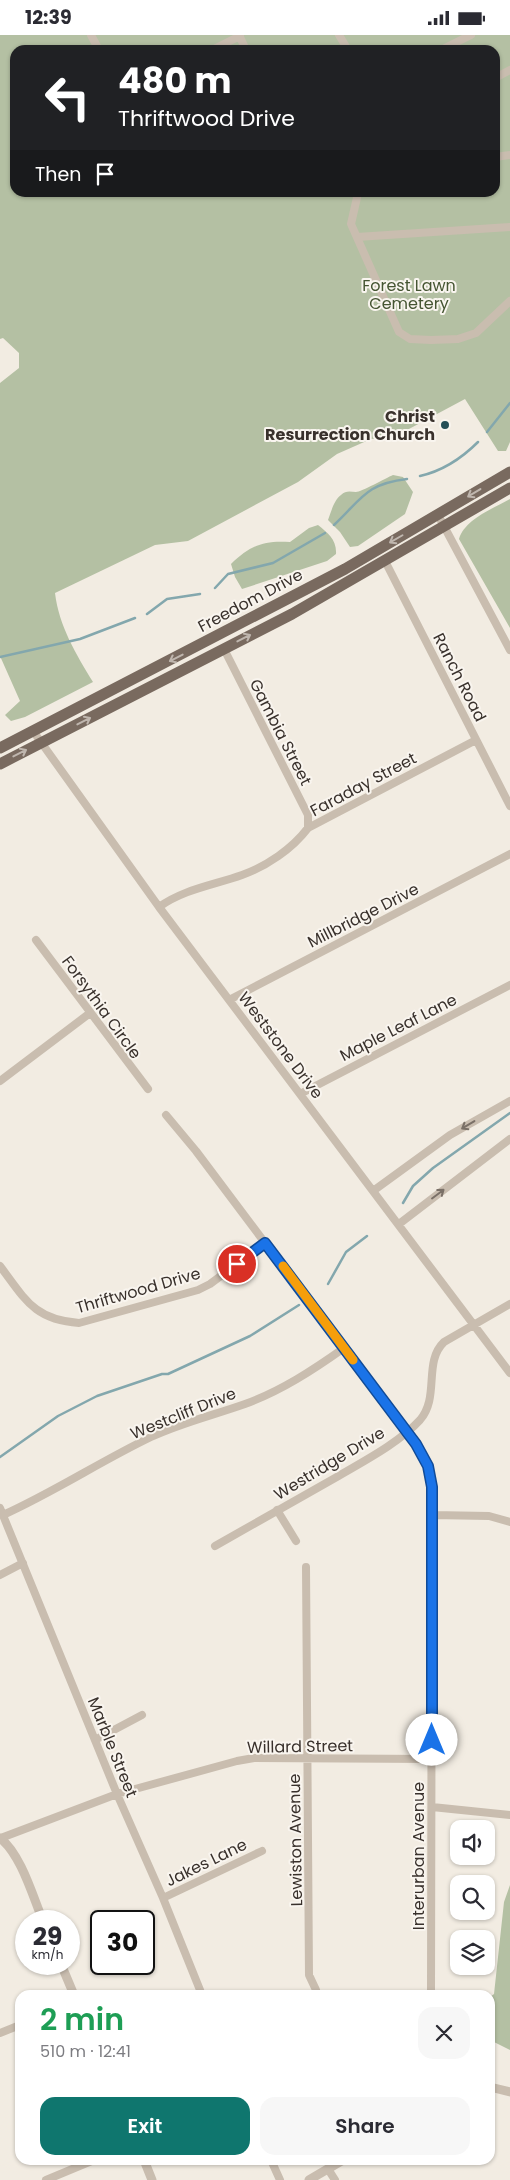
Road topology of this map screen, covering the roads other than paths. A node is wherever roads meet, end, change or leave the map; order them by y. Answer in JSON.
{"nodes":[{"id":1,"x":240,"y":36,"type":"edge"},
{"id":2,"x":467,"y":36,"type":"edge"},
{"id":3,"x":222,"y":45,"type":"edge"},
{"id":4,"x":450,"y":45,"type":"edge"},
{"id":5,"x":357,"y":197,"type":"edge"},
{"id":6,"x":510,"y":227,"type":"edge"},
{"id":7,"x":357,"y":237,"type":"junction"},
{"id":8,"x":510,"y":301,"type":"edge"},
{"id":9,"x":510,"y":472,"type":"edge"},
{"id":10,"x":510,"y":489,"type":"edge"},
{"id":11,"x":438,"y":515,"type":"junction"},
{"id":12,"x":444,"y":527,"type":"junction"},
{"id":13,"x":385,"y":561,"type":"junction"},
{"id":14,"x":224,"y":649,"type":"junction"},
{"id":15,"x":510,"y":650,"type":"edge"},
{"id":16,"x":33,"y":731,"type":"junction"},
{"id":17,"x":476,"y":740,"type":"junction"},
{"id":18,"x":41,"y":743,"type":"junction"},
{"id":19,"x":0,"y":748,"type":"edge"},
{"id":20,"x":0,"y":763,"type":"edge"},
{"id":21,"x":510,"y":806,"type":"edge"},
{"id":22,"x":308,"y":828,"type":"junction"},
{"id":23,"x":510,"y":854,"type":"edge"},
{"id":24,"x":159,"y":907,"type":"junction"},
{"id":25,"x":36,"y":940,"type":"dead end"},
{"id":26,"x":510,"y":985,"type":"edge"},
{"id":27,"x":229,"y":1000,"type":"junction"},
{"id":28,"x":90,"y":1013,"type":"junction"},
{"id":29,"x":0,"y":1081,"type":"edge"},
{"id":30,"x":148,"y":1089,"type":"dead end"},
{"id":31,"x":300,"y":1094,"type":"junction"},
{"id":32,"x":510,"y":1101,"type":"edge"},
{"id":33,"x":166,"y":1115,"type":"dead end"},
{"id":34,"x":510,"y":1139,"type":"edge"},
{"id":35,"x":373,"y":1191,"type":"junction"},
{"id":36,"x":399,"y":1224,"type":"junction"},
{"id":37,"x":265,"y":1243,"type":"junction"},
{"id":38,"x":0,"y":1266,"type":"edge"},
{"id":39,"x":510,"y":1304,"type":"edge"},
{"id":40,"x":473,"y":1325,"type":"junction"},
{"id":41,"x":344,"y":1348,"type":"junction"},
{"id":42,"x":510,"y":1373,"type":"edge"},
{"id":43,"x":406,"y":1431,"type":"junction"},
{"id":44,"x":277,"y":1511,"type":"junction"},
{"id":45,"x":2,"y":1512,"type":"edge"},
{"id":46,"x":432,"y":1515,"type":"junction"},
{"id":47,"x":510,"y":1522,"type":"edge"},
{"id":48,"x":296,"y":1541,"type":"dead end"},
{"id":49,"x":215,"y":1546,"type":"dead end"},
{"id":50,"x":23,"y":1563,"type":"junction"},
{"id":51,"x":306,"y":1567,"type":"dead end"},
{"id":52,"x":0,"y":1575,"type":"edge"},
{"id":53,"x":142,"y":1715,"type":"dead end"},
{"id":54,"x":95,"y":1739,"type":"junction"},
{"id":55,"x":307,"y":1758,"type":"junction"},
{"id":56,"x":432,"y":1759,"type":"junction"},
{"id":57,"x":117,"y":1794,"type":"junction"},
{"id":58,"x":432,"y":1807,"type":"junction"},
{"id":59,"x":510,"y":1815,"type":"edge"},
{"id":60,"x":0,"y":1838,"type":"edge"},
{"id":61,"x":262,"y":1851,"type":"dead end"},
{"id":62,"x":163,"y":1898,"type":"junction"},
{"id":63,"x":38,"y":1910,"type":"edge"},
{"id":64,"x":66,"y":1975,"type":"edge"},
{"id":65,"x":72,"y":1990,"type":"edge"},
{"id":66,"x":200,"y":1990,"type":"edge"},
{"id":67,"x":316,"y":1990,"type":"dead end"},
{"id":68,"x":432,"y":1990,"type":"edge"},
{"id":69,"x":15,"y":2027,"type":"edge"},
{"id":70,"x":0,"y":2033,"type":"edge"},
{"id":71,"x":495,"y":2088,"type":"edge"},
{"id":72,"x":510,"y":2092,"type":"edge"},
{"id":73,"x":82,"y":2165,"type":"edge"},
{"id":74,"x":146,"y":2165,"type":"edge"},
{"id":75,"x":273,"y":2165,"type":"edge"},
{"id":76,"x":335,"y":2165,"type":"edge"},
{"id":77,"x":328,"y":2169,"type":"junction"},
{"id":78,"x":46,"y":2180,"type":"edge"},
{"id":79,"x":152,"y":2180,"type":"edge"},
{"id":80,"x":280,"y":2180,"type":"edge"},
{"id":81,"x":309,"y":2180,"type":"edge"},
{"id":82,"x":335,"y":2180,"type":"edge"}],
"edges":[{"from":1,"to":3,"type":"street"},
{"from":2,"to":4,"type":"street"},
{"from":5,"to":7,"type":"street"},
{"from":6,"to":7,"type":"street"},
{"from":7,"to":8,"type":"street"},
{"from":9,"to":11,"type":"main road","name":"Freedom Drive","one_way":true},
{"from":10,"to":12,"type":"main road","name":"Freedom Drive"},
{"from":11,"to":12,"type":"street"},
{"from":11,"to":16,"type":"main road","name":"Freedom Drive","one_way":true},
{"from":12,"to":13,"type":"main road","name":"Freedom Drive"},
{"from":12,"to":15,"type":"street"},
{"from":14,"to":13,"type":"main road","name":"Freedom Drive","one_way":true},
{"from":13,"to":17,"type":"street","name":"Ranch Road"},
{"from":18,"to":14,"type":"main road","name":"Freedom Drive","one_way":true},
{"from":14,"to":22,"type":"street","name":"Gambia Street"},
{"from":16,"to":18,"type":"street","name":"Weststone Drive"},
{"from":16,"to":19,"type":"main road","name":"Freedom Drive"},
{"from":17,"to":21,"type":"street","name":"Ranch Road"},
{"from":17,"to":22,"type":"street","name":"Faraday Street"},
{"from":20,"to":18,"type":"main road","name":"Freedom Drive","one_way":true},
{"from":18,"to":24,"type":"street","name":"Weststone Drive"},
{"from":22,"to":24,"type":"street","name":"Faraday Street"},
{"from":23,"to":27,"type":"street","name":"Millbridge Drive"},
{"from":24,"to":27,"type":"street","name":"Weststone Drive"},
{"from":25,"to":28,"type":"street","name":"Forsythia Circle"},
{"from":26,"to":31,"type":"street","name":"Maple Leaf Lane"},
{"from":27,"to":31,"type":"street","name":"Weststone Drive"},
{"from":28,"to":29,"type":"street"},
{"from":28,"to":30,"type":"street","name":"Forsythia Circle"},
{"from":31,"to":35,"type":"street","name":"Weststone Drive"},
{"from":32,"to":35,"type":"street","one_way":true},
{"from":33,"to":37,"type":"street","name":"Interurban Avenue"},
{"from":36,"to":34,"type":"street","one_way":true},
{"from":35,"to":36,"type":"street","name":"Weststone Drive"},
{"from":36,"to":40,"type":"street","name":"Weststone Drive"},
{"from":37,"to":38,"type":"street","name":"Thriftwood Drive"},
{"from":37,"to":41,"type":"street","name":"Interurban Avenue"},
{"from":39,"to":40,"type":"street","name":"Westridge Drive"},
{"from":40,"to":42,"type":"street","name":"Weststone Drive"},
{"from":40,"to":43,"type":"street","name":"Westridge Drive"},
{"from":41,"to":43,"type":"street","name":"Interurban Avenue"},
{"from":41,"to":45,"type":"street","name":"Westcliff Drive"},
{"from":43,"to":44,"type":"street","name":"Westridge Drive"},
{"from":43,"to":46,"type":"street","name":"Interurban Avenue"},
{"from":44,"to":48,"type":"street"},
{"from":44,"to":49,"type":"street","name":"Westridge Drive"},
{"from":45,"to":50,"type":"street","name":"Marble Street"},
{"from":46,"to":47,"type":"street"},
{"from":46,"to":56,"type":"street","name":"Interurban Avenue"},
{"from":50,"to":52,"type":"street"},
{"from":50,"to":54,"type":"street","name":"Marble Street"},
{"from":51,"to":55,"type":"street","name":"Lewiston Avenue"},
{"from":53,"to":54,"type":"street"},
{"from":54,"to":57,"type":"street","name":"Marble Street"},
{"from":55,"to":56,"type":"street","name":"Willard Street"},
{"from":55,"to":57,"type":"street","name":"Willard Street"},
{"from":55,"to":67,"type":"street","name":"Lewiston Avenue"},
{"from":56,"to":58,"type":"street","name":"Interurban Avenue"},
{"from":57,"to":60,"type":"street","name":"Willard Street"},
{"from":57,"to":62,"type":"street","name":"Marble Street"},
{"from":58,"to":59,"type":"street"},
{"from":58,"to":68,"type":"street","name":"Interurban Avenue"},
{"from":60,"to":63,"type":"street"},
{"from":61,"to":62,"type":"street","name":"Jakes Lane"},
{"from":62,"to":66,"type":"street","name":"Marble Street"},
{"from":64,"to":65,"type":"street"},
{"from":69,"to":70,"type":"street"},
{"from":71,"to":72,"type":"street"},
{"from":73,"to":78,"type":"street"},
{"from":74,"to":79,"type":"street"},
{"from":75,"to":80,"type":"street"},
{"from":76,"to":77,"type":"street"},
{"from":77,"to":81,"type":"street"},
{"from":77,"to":82,"type":"street"}]}
